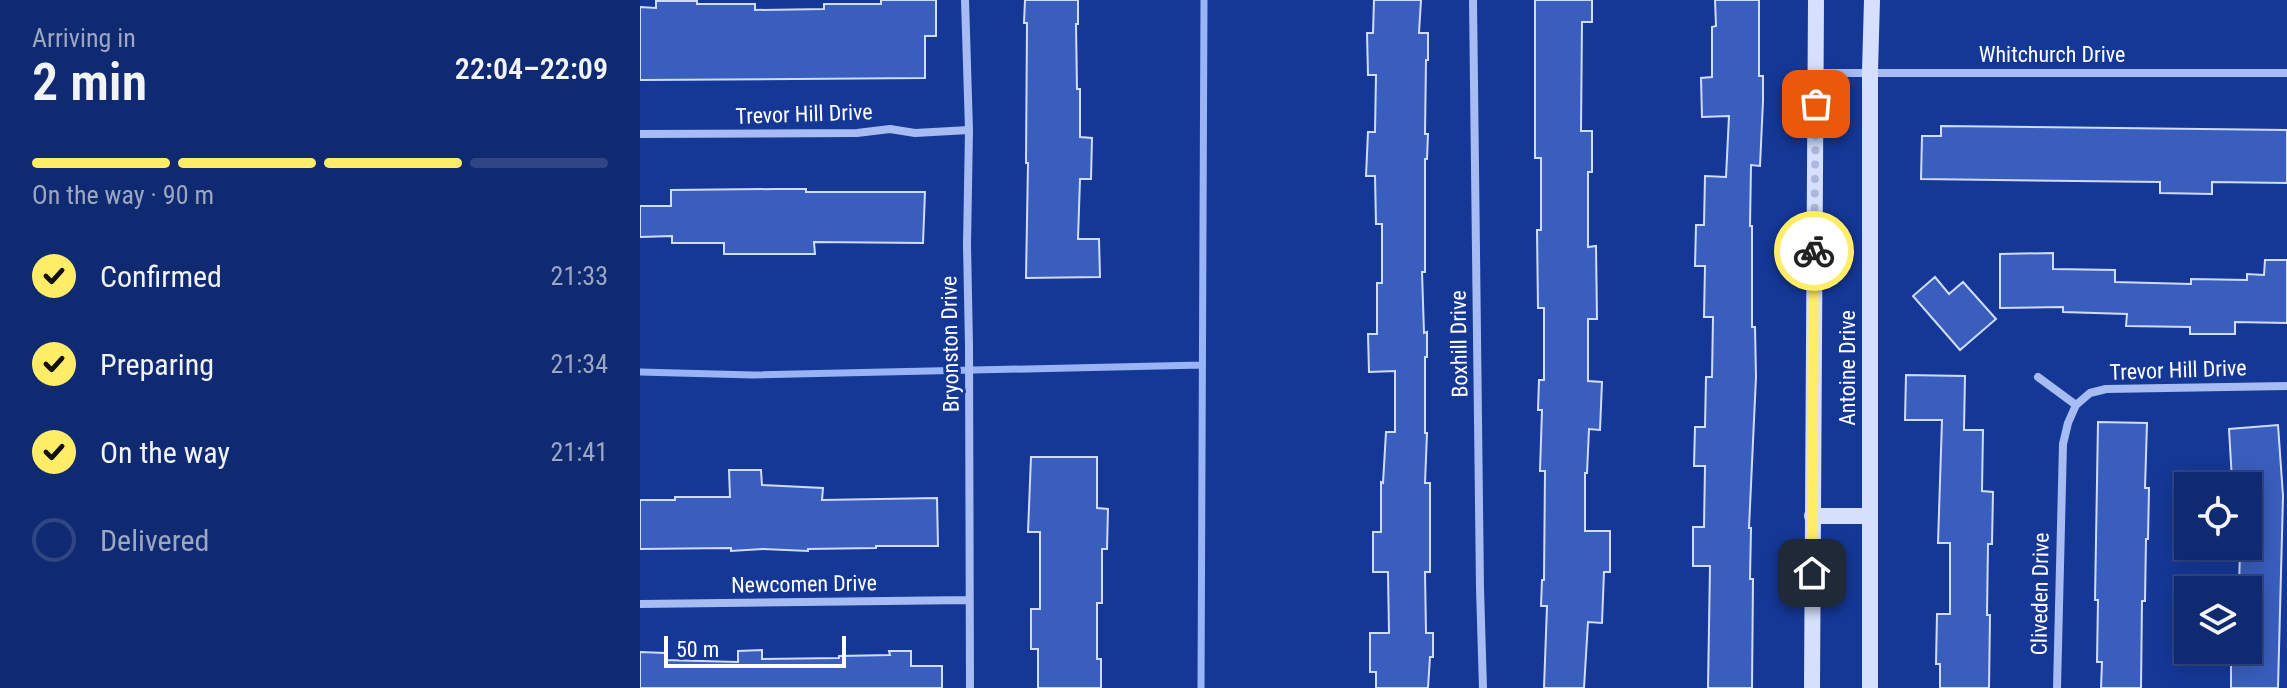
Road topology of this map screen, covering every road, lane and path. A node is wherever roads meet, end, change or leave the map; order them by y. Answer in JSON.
{"nodes":[{"id":1,"x":965,"y":0,"type":"edge"},
{"id":2,"x":1473,"y":0,"type":"edge"},
{"id":3,"x":1816,"y":0,"type":"edge"},
{"id":4,"x":1872,"y":0,"type":"edge"},
{"id":5,"x":1870,"y":71,"type":"junction"},
{"id":6,"x":1816,"y":73,"type":"junction"},
{"id":7,"x":2287,"y":73,"type":"edge"},
{"id":8,"x":969,"y":130,"type":"junction"},
{"id":9,"x":640,"y":134,"type":"edge"},
{"id":10,"x":2038,"y":377,"type":"dead end"},
{"id":11,"x":2287,"y":386,"type":"edge"},
{"id":12,"x":2076,"y":405,"type":"junction"},
{"id":13,"x":1812,"y":516,"type":"junction"},
{"id":14,"x":1869,"y":516,"type":"junction"},
{"id":15,"x":969,"y":600,"type":"junction"},
{"id":16,"x":640,"y":604,"type":"edge"},
{"id":17,"x":970,"y":688,"type":"edge"},
{"id":18,"x":1483,"y":688,"type":"edge"},
{"id":19,"x":1812,"y":688,"type":"edge"},
{"id":20,"x":1870,"y":688,"type":"edge"},
{"id":21,"x":2057,"y":688,"type":"edge"}],
"edges":[{"from":1,"to":8,"type":"street","name":"Bryonston Drive"},
{"from":2,"to":18,"type":"street","name":"Boxhill Drive"},
{"from":3,"to":6,"type":"main road","name":"Antoine Drive"},
{"from":4,"to":5,"type":"main road","name":"Antoine Drive"},
{"from":5,"to":6,"type":"street","name":"Whitchurch Drive"},
{"from":5,"to":7,"type":"street","name":"Whitchurch Drive"},
{"from":5,"to":14,"type":"main road","name":"Antoine Drive"},
{"from":6,"to":13,"type":"main road","name":"Antoine Drive"},
{"from":8,"to":9,"type":"street","name":"Trevor Hill Drive"},
{"from":8,"to":15,"type":"street","name":"Bryonston Drive"},
{"from":10,"to":12,"type":"street"},
{"from":11,"to":12,"type":"street","name":"Trevor Hill Drive"},
{"from":12,"to":21,"type":"street","name":"Cliveden Drive"},
{"from":13,"to":14,"type":"main road"},
{"from":13,"to":19,"type":"main road","name":"Antoine Drive"},
{"from":14,"to":20,"type":"main road","name":"Antoine Drive"},
{"from":15,"to":16,"type":"street","name":"Newcomen Drive"},
{"from":15,"to":17,"type":"street","name":"Bryonston Drive"}]}
